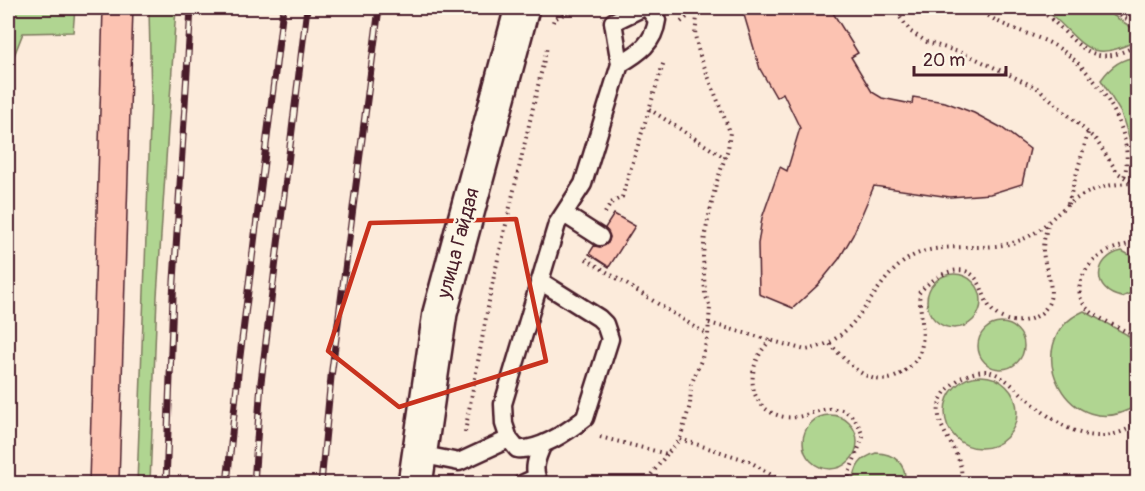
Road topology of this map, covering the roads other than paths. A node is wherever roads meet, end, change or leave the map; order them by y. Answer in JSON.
{"nodes":[{"id":1,"x":522,"y":8,"type":"edge"},
{"id":2,"x":642,"y":8,"type":"edge"},
{"id":3,"x":648,"y":8,"type":"edge"},
{"id":4,"x":620,"y":64,"type":"junction"},
{"id":5,"x":564,"y":214,"type":"junction"},
{"id":6,"x":596,"y":234,"type":"road end"},
{"id":7,"x":540,"y":280,"type":"junction"},
{"id":8,"x":509,"y":439,"type":"junction"},
{"id":9,"x":543,"y":444,"type":"junction"},
{"id":10,"x":417,"y":469,"type":"edge"},
{"id":11,"x":533,"y":481,"type":"edge"}],
"edges":[{"from":1,"to":10,"type":"street","name":"улица Гайдая"},
{"from":2,"to":4,"type":"lane"},
{"from":3,"to":4,"type":"lane"},
{"from":4,"to":5,"type":"lane"},
{"from":5,"to":6,"type":"lane"},
{"from":5,"to":7,"type":"lane"},
{"from":7,"to":8,"type":"lane"},
{"from":7,"to":9,"type":"lane"},
{"from":8,"to":9,"type":"lane"},
{"from":8,"to":10,"type":"lane"},
{"from":9,"to":11,"type":"lane"}]}
